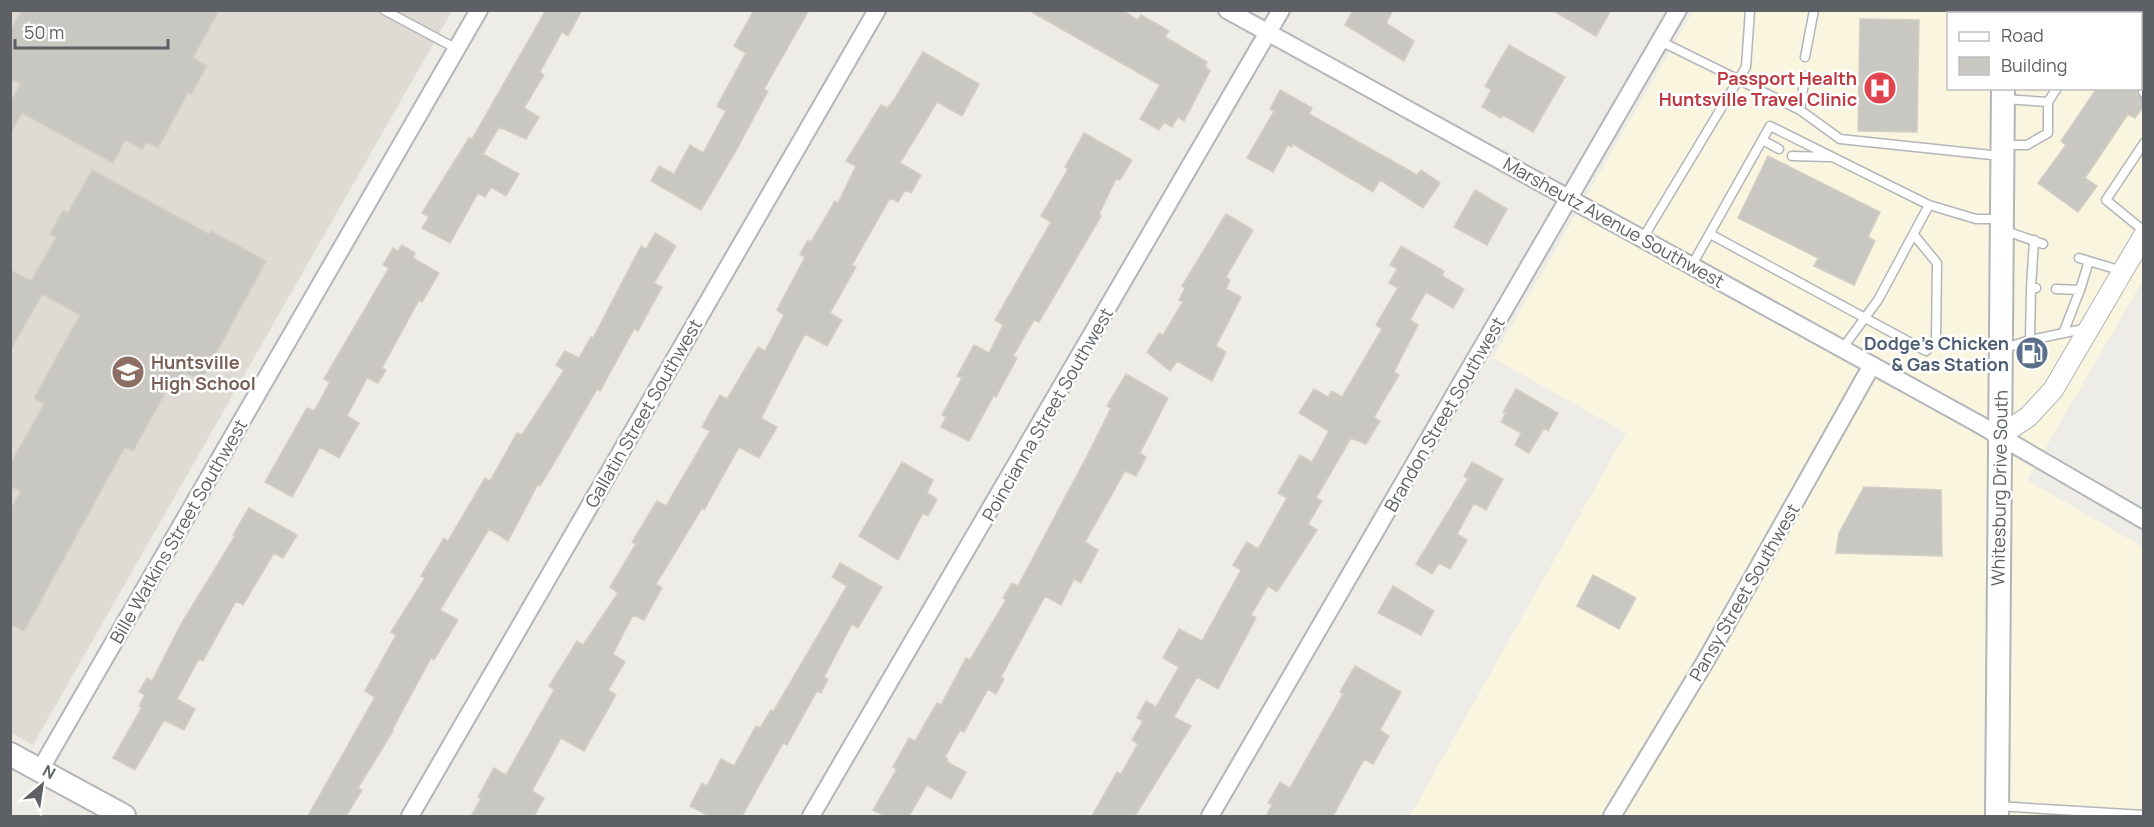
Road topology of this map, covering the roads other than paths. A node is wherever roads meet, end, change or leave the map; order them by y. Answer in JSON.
{"nodes":[{"id":1,"x":384,"y":10,"type":"edge"},
{"id":2,"x":479,"y":10,"type":"edge"},
{"id":3,"x":877,"y":10,"type":"edge"},
{"id":4,"x":1227,"y":10,"type":"edge"},
{"id":5,"x":1281,"y":10,"type":"edge"},
{"id":6,"x":1678,"y":10,"type":"edge"},
{"id":7,"x":1750,"y":10,"type":"edge"},
{"id":8,"x":1814,"y":10,"type":"edge"},
{"id":9,"x":1268,"y":34,"type":"junction"},
{"id":10,"x":1660,"y":41,"type":"junction"},
{"id":11,"x":457,"y":49,"type":"junction"},
{"id":12,"x":1805,"y":57,"type":"dead end"},
{"id":13,"x":1805,"y":76,"type":"dead end"},
{"id":14,"x":1739,"y":79,"type":"junction"},
{"id":15,"x":2056,"y":90,"type":"edge"},
{"id":16,"x":2003,"y":94,"type":"edge"},
{"id":17,"x":2048,"y":102,"type":"junction"},
{"id":18,"x":1800,"y":110,"type":"junction"},
{"id":19,"x":1762,"y":140,"type":"junction"},
{"id":20,"x":2144,"y":143,"type":"edge"},
{"id":21,"x":1779,"y":149,"type":"dead end"},
{"id":22,"x":2002,"y":151,"type":"junction"},
{"id":23,"x":1792,"y":156,"type":"dead end"},
{"id":24,"x":1834,"y":157,"type":"junction"},
{"id":25,"x":1570,"y":197,"type":"junction"},
{"id":26,"x":1929,"y":205,"type":"junction"},
{"id":27,"x":2002,"y":224,"type":"junction"},
{"id":28,"x":2144,"y":233,"type":"edge"},
{"id":29,"x":1710,"y":234,"type":"junction"},
{"id":30,"x":1914,"y":234,"type":"junction"},
{"id":31,"x":1643,"y":238,"type":"junction"},
{"id":32,"x":2079,"y":258,"type":"dead end"},
{"id":33,"x":2090,"y":261,"type":"junction"},
{"id":34,"x":1692,"y":266,"type":"junction"},
{"id":35,"x":2122,"y":271,"type":"junction"},
{"id":36,"x":2056,"y":289,"type":"dead end"},
{"id":37,"x":2080,"y":291,"type":"junction"},
{"id":38,"x":1864,"y":317,"type":"junction"},
{"id":39,"x":2090,"y":328,"type":"junction"},
{"id":40,"x":2064,"y":331,"type":"junction"},
{"id":41,"x":2030,"y":340,"type":"junction"},
{"id":42,"x":1842,"y":349,"type":"junction"},
{"id":43,"x":2001,"y":349,"type":"junction"},
{"id":44,"x":1872,"y":365,"type":"junction"},
{"id":45,"x":1998,"y":437,"type":"junction"},
{"id":46,"x":2144,"y":520,"type":"edge"},
{"id":47,"x":10,"y":754,"type":"edge"},
{"id":48,"x":40,"y":770,"type":"junction"},
{"id":49,"x":1997,"y":811,"type":"edge"},
{"id":50,"x":2144,"y":815,"type":"edge"},
{"id":51,"x":124,"y":816,"type":"edge"},
{"id":52,"x":410,"y":816,"type":"edge"},
{"id":53,"x":811,"y":816,"type":"edge"},
{"id":54,"x":1210,"y":816,"type":"edge"},
{"id":55,"x":1612,"y":816,"type":"edge"}],
"edges":[{"from":1,"to":11,"type":"lane"},
{"from":2,"to":11,"type":"street","name":"Bille Watkins Street Southwest"},
{"from":3,"to":52,"type":"street","name":"Gallatin Street Southwest"},
{"from":4,"to":9,"type":"street","name":"Marsheutz Avenue Southwest"},
{"from":5,"to":9,"type":"street","name":"Poincianna Street Southwest"},
{"from":6,"to":10,"type":"street","name":"Brandon Street Southwest"},
{"from":7,"to":14,"type":"lane"},
{"from":8,"to":12,"type":"lane"},
{"from":9,"to":25,"type":"street","name":"Marsheutz Avenue Southwest"},
{"from":9,"to":53,"type":"street","name":"Poincianna Street Southwest"},
{"from":10,"to":14,"type":"lane"},
{"from":10,"to":25,"type":"street","name":"Brandon Street Southwest"},
{"from":11,"to":48,"type":"street","name":"Bille Watkins Street Southwest"},
{"from":13,"to":18,"type":"lane"},
{"from":14,"to":18,"type":"lane"},
{"from":14,"to":31,"type":"lane"},
{"from":15,"to":17,"type":"lane"},
{"from":16,"to":17,"type":"lane"},
{"from":16,"to":22,"type":"main road","name":"Whitesburg Drive South"},
{"from":17,"to":22,"type":"lane"},
{"from":18,"to":22,"type":"lane"},
{"from":19,"to":21,"type":"lane"},
{"from":19,"to":24,"type":"lane"},
{"from":19,"to":29,"type":"lane"},
{"from":20,"to":28,"type":"lane"},
{"from":22,"to":27,"type":"main road","name":"Whitesburg Drive South"},
{"from":23,"to":24,"type":"lane"},
{"from":24,"to":26,"type":"lane"},
{"from":25,"to":31,"type":"street","name":"Marsheutz Avenue Southwest"},
{"from":25,"to":54,"type":"street","name":"Brandon Street Southwest"},
{"from":26,"to":27,"type":"lane"},
{"from":26,"to":30,"type":"lane"},
{"from":27,"to":41,"type":"lane"},
{"from":27,"to":43,"type":"main road","name":"Whitesburg Drive South"},
{"from":28,"to":35,"type":"street"},
{"from":29,"to":34,"type":"lane"},
{"from":29,"to":38,"type":"lane"},
{"from":30,"to":38,"type":"lane"},
{"from":30,"to":38,"type":"lane"},
{"from":31,"to":34,"type":"street","name":"Marsheutz Avenue Southwest"},
{"from":32,"to":33,"type":"lane"},
{"from":33,"to":35,"type":"lane"},
{"from":33,"to":37,"type":"lane"},
{"from":34,"to":42,"type":"street","name":"Marsheutz Avenue Southwest"},
{"from":35,"to":39,"type":"street"},
{"from":36,"to":37,"type":"lane"},
{"from":37,"to":40,"type":"lane"},
{"from":38,"to":42,"type":"lane"},
{"from":39,"to":40,"type":"lane"},
{"from":39,"to":45,"type":"street"},
{"from":40,"to":41,"type":"lane"},
{"from":41,"to":43,"type":"lane"},
{"from":42,"to":44,"type":"street","name":"Marsheutz Avenue Southwest"},
{"from":43,"to":45,"type":"main road","name":"Whitesburg Drive South"},
{"from":44,"to":45,"type":"street","name":"Marsheutz Avenue Southwest"},
{"from":44,"to":55,"type":"street","name":"Pansy Street Southwest"},
{"from":45,"to":46,"type":"street","name":"Marsheutz Avenue Southwest"},
{"from":45,"to":49,"type":"main road","name":"Whitesburg Drive South"},
{"from":47,"to":48,"type":"main road"},
{"from":48,"to":51,"type":"main road"},
{"from":49,"to":50,"type":"lane"}]}
